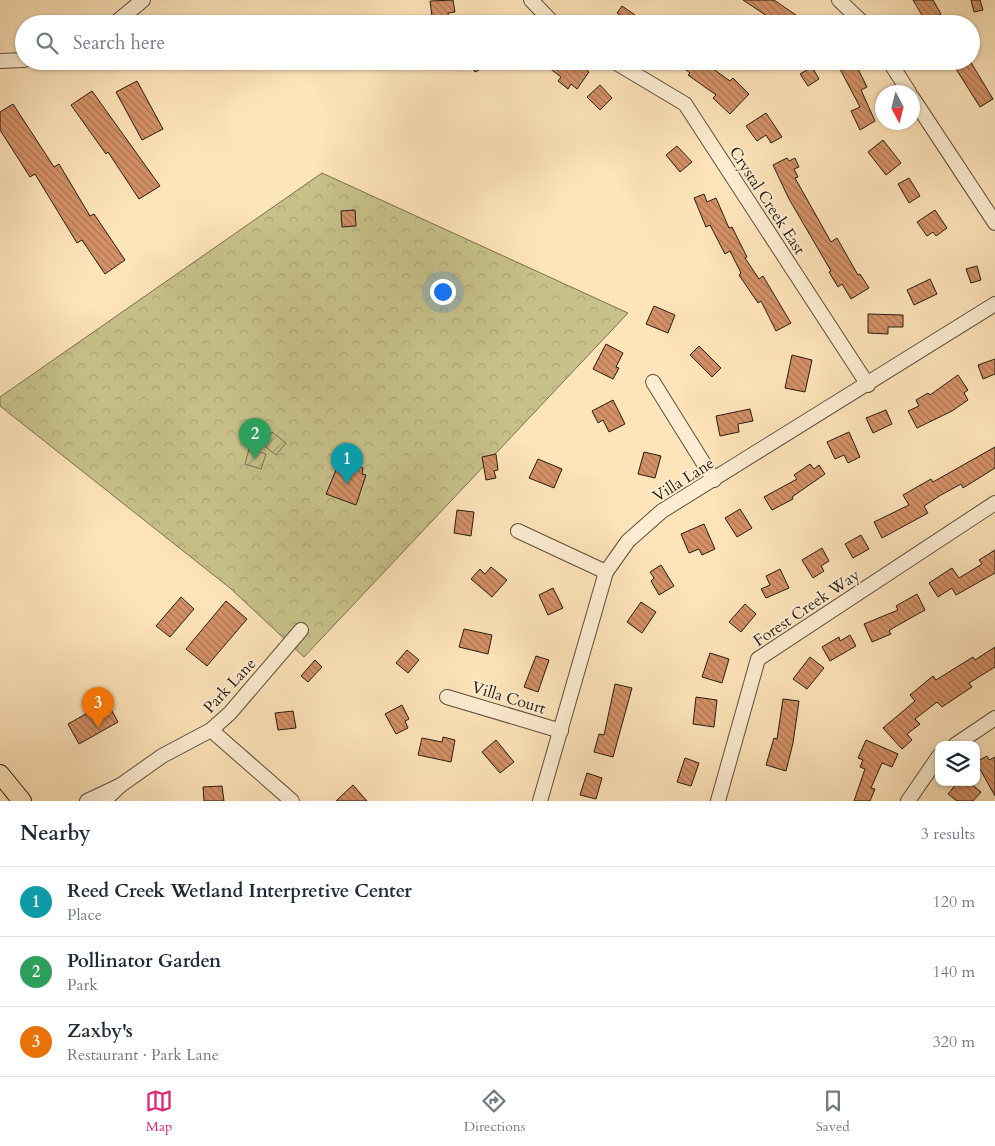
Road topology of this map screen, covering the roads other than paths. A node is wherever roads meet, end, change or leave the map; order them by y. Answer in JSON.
{"nodes":[{"id":1,"x":143,"y":0,"type":"edge"},
{"id":2,"x":531,"y":0,"type":"edge"},
{"id":3,"x":839,"y":0,"type":"edge"},
{"id":4,"x":125,"y":15,"type":"edge"},
{"id":5,"x":545,"y":15,"type":"edge"},
{"id":6,"x":855,"y":15,"type":"edge"},
{"id":7,"x":15,"y":60,"type":"edge"},
{"id":8,"x":0,"y":61,"type":"edge"},
{"id":9,"x":628,"y":70,"type":"edge"},
{"id":10,"x":895,"y":70,"type":"edge"},
{"id":11,"x":905,"y":85,"type":"edge"},
{"id":12,"x":920,"y":109,"type":"edge"},
{"id":13,"x":995,"y":223,"type":"edge"},
{"id":14,"x":995,"y":304,"type":"edge"},
{"id":15,"x":653,"y":382,"type":"dead end"},
{"id":16,"x":868,"y":385,"type":"junction"},
{"id":17,"x":714,"y":480,"type":"junction"},
{"id":18,"x":995,"y":503,"type":"edge"},
{"id":19,"x":518,"y":532,"type":"dead end"},
{"id":20,"x":606,"y":572,"type":"junction"},
{"id":21,"x":301,"y":630,"type":"dead end"},
{"id":22,"x":446,"y":697,"type":"dead end"},
{"id":23,"x":995,"y":718,"type":"edge"},
{"id":24,"x":211,"y":730,"type":"junction"},
{"id":25,"x":561,"y":731,"type":"junction"},
{"id":26,"x":961,"y":741,"type":"edge"},
{"id":27,"x":935,"y":762,"type":"edge"},
{"id":28,"x":0,"y":774,"type":"edge"},
{"id":29,"x":121,"y":784,"type":"junction"},
{"id":30,"x":22,"y":801,"type":"edge"},
{"id":31,"x":87,"y":801,"type":"edge"},
{"id":32,"x":104,"y":801,"type":"edge"},
{"id":33,"x":292,"y":801,"type":"edge"},
{"id":34,"x":540,"y":801,"type":"edge"},
{"id":35,"x":718,"y":801,"type":"edge"},
{"id":36,"x":908,"y":801,"type":"edge"}],
"edges":[{"from":1,"to":4,"type":"street"},
{"from":2,"to":5,"type":"street"},
{"from":3,"to":6,"type":"street"},
{"from":7,"to":8,"type":"street"},
{"from":9,"to":16,"type":"street","name":"Crystal Creek East"},
{"from":10,"to":11,"type":"street"},
{"from":12,"to":13,"type":"street"},
{"from":14,"to":16,"type":"street","name":"Villa Lane"},
{"from":15,"to":17,"type":"street"},
{"from":16,"to":17,"type":"street","name":"Villa Lane"},
{"from":17,"to":20,"type":"street","name":"Villa Lane"},
{"from":18,"to":35,"type":"street","name":"Forest Creek Way"},
{"from":19,"to":20,"type":"street"},
{"from":20,"to":25,"type":"street","name":"Villa Lane"},
{"from":21,"to":24,"type":"street","name":"Park Lane"},
{"from":22,"to":25,"type":"street","name":"Villa Court"},
{"from":23,"to":26,"type":"street"},
{"from":24,"to":29,"type":"street","name":"Park Lane"},
{"from":24,"to":33,"type":"street"},
{"from":25,"to":34,"type":"street","name":"Villa Lane"},
{"from":27,"to":36,"type":"street"},
{"from":28,"to":30,"type":"main road"},
{"from":29,"to":31,"type":"street","name":"Park Lane"},
{"from":29,"to":32,"type":"street","name":"Park Lane"}]}
